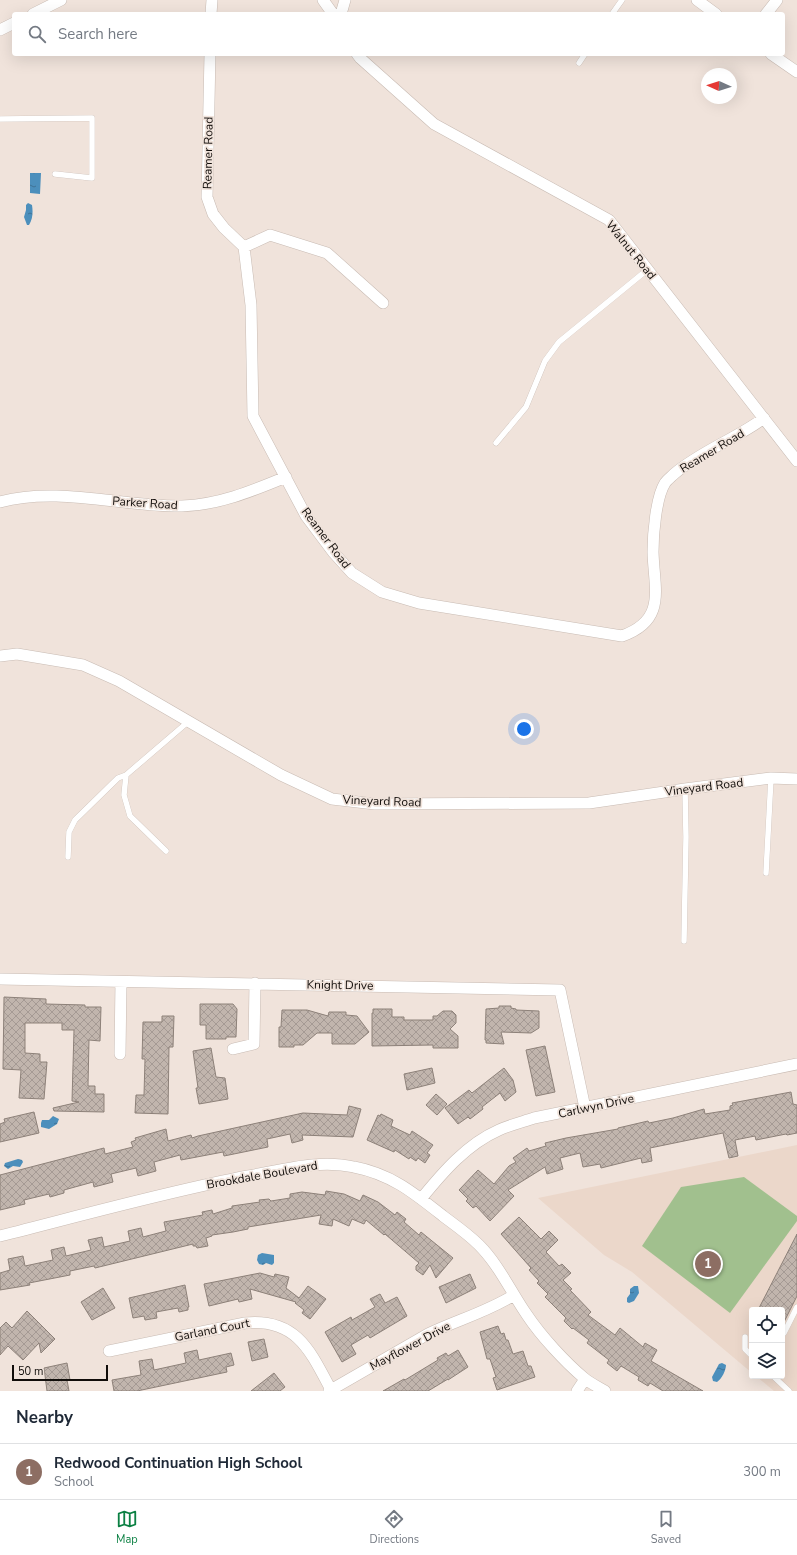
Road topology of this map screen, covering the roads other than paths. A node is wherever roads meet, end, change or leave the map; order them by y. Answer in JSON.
{"nodes":[{"id":1,"x":61,"y":0,"type":"edge"},
{"id":2,"x":212,"y":0,"type":"edge"},
{"id":3,"x":323,"y":0,"type":"edge"},
{"id":4,"x":345,"y":0,"type":"edge"},
{"id":5,"x":622,"y":0,"type":"edge"},
{"id":6,"x":697,"y":0,"type":"edge"},
{"id":7,"x":777,"y":0,"type":"edge"},
{"id":8,"x":37,"y":12,"type":"edge"},
{"id":9,"x":211,"y":12,"type":"edge"},
{"id":10,"x":332,"y":12,"type":"edge"},
{"id":11,"x":342,"y":12,"type":"edge"},
{"id":12,"x":613,"y":12,"type":"edge"},
{"id":13,"x":713,"y":12,"type":"edge"},
{"id":14,"x":768,"y":12,"type":"edge"},
{"id":15,"x":12,"y":24,"type":"edge"},
{"id":16,"x":0,"y":30,"type":"edge"},
{"id":17,"x":210,"y":56,"type":"edge"},
{"id":18,"x":358,"y":56,"type":"edge"},
{"id":19,"x":584,"y":56,"type":"edge"},
{"id":20,"x":774,"y":56,"type":"edge"},
{"id":21,"x":579,"y":63,"type":"dead end"},
{"id":22,"x":797,"y":72,"type":"edge"},
{"id":23,"x":0,"y":119,"type":"edge"},
{"id":24,"x":55,"y":174,"type":"dead end"},
{"id":25,"x":244,"y":247,"type":"junction"},
{"id":26,"x":647,"y":270,"type":"junction"},
{"id":27,"x":383,"y":303,"type":"dead end"},
{"id":28,"x":764,"y":418,"type":"junction"},
{"id":29,"x":496,"y":443,"type":"dead end"},
{"id":30,"x":797,"y":461,"type":"edge"},
{"id":31,"x":286,"y":477,"type":"junction"},
{"id":32,"x":0,"y":502,"type":"edge"},
{"id":33,"x":0,"y":656,"type":"edge"},
{"id":34,"x":189,"y":721,"type":"junction"},
{"id":35,"x":126,"y":775,"type":"junction"},
{"id":36,"x":771,"y":778,"type":"junction"},
{"id":37,"x":797,"y":779,"type":"edge"},
{"id":38,"x":685,"y":789,"type":"junction"},
{"id":39,"x":166,"y":851,"type":"dead end"},
{"id":40,"x":68,"y":857,"type":"dead end"},
{"id":41,"x":766,"y":873,"type":"dead end"},
{"id":42,"x":684,"y":940,"type":"dead end"},
{"id":43,"x":0,"y":978,"type":"edge"},
{"id":44,"x":122,"y":982,"type":"junction"},
{"id":45,"x":255,"y":983,"type":"junction"},
{"id":46,"x":233,"y":1050,"type":"dead end"},
{"id":47,"x":120,"y":1054,"type":"dead end"},
{"id":48,"x":797,"y":1064,"type":"edge"},
{"id":49,"x":585,"y":1108,"type":"junction"},
{"id":50,"x":421,"y":1199,"type":"junction"},
{"id":51,"x":0,"y":1236,"type":"edge"},
{"id":52,"x":514,"y":1295,"type":"junction"},
{"id":53,"x":797,"y":1307,"type":"edge"},
{"id":54,"x":785,"y":1331,"type":"edge"},
{"id":55,"x":745,"y":1337,"type":"dead end"},
{"id":56,"x":109,"y":1351,"type":"dead end"},
{"id":57,"x":749,"y":1353,"type":"edge"},
{"id":58,"x":585,"y":1379,"type":"junction"},
{"id":59,"x":776,"y":1379,"type":"edge"},
{"id":60,"x":330,"y":1390,"type":"edge"},
{"id":61,"x":577,"y":1391,"type":"edge"},
{"id":62,"x":605,"y":1391,"type":"edge"},
{"id":63,"x":789,"y":1391,"type":"edge"}],
"edges":[{"from":1,"to":8,"type":"street"},
{"from":2,"to":9,"type":"street"},
{"from":3,"to":10,"type":"street"},
{"from":4,"to":11,"type":"street"},
{"from":5,"to":12,"type":"lane"},
{"from":6,"to":13,"type":"street"},
{"from":7,"to":14,"type":"street"},
{"from":15,"to":16,"type":"street"},
{"from":17,"to":25,"type":"street","name":"Reamer Road"},
{"from":18,"to":26,"type":"street","name":"Walnut Road"},
{"from":19,"to":21,"type":"lane"},
{"from":20,"to":22,"type":"street"},
{"from":23,"to":24,"type":"lane"},
{"from":25,"to":27,"type":"street"},
{"from":25,"to":31,"type":"street","name":"Reamer Road"},
{"from":26,"to":28,"type":"street","name":"Walnut Road"},
{"from":26,"to":29,"type":"lane"},
{"from":28,"to":30,"type":"street","name":"Walnut Road"},
{"from":28,"to":31,"type":"street","name":"Reamer Road"},
{"from":31,"to":32,"type":"street","name":"Parker Road"},
{"from":33,"to":34,"type":"street","name":"Vineyard Road"},
{"from":34,"to":35,"type":"lane"},
{"from":34,"to":38,"type":"street","name":"Vineyard Road"},
{"from":35,"to":39,"type":"lane"},
{"from":35,"to":40,"type":"lane"},
{"from":36,"to":37,"type":"street","name":"Vineyard Road"},
{"from":36,"to":38,"type":"street","name":"Vineyard Road"},
{"from":36,"to":41,"type":"lane"},
{"from":38,"to":42,"type":"lane"},
{"from":43,"to":44,"type":"street","name":"Knight Drive"},
{"from":44,"to":45,"type":"street","name":"Knight Drive"},
{"from":44,"to":47,"type":"street"},
{"from":45,"to":46,"type":"street"},
{"from":45,"to":49,"type":"street","name":"Knight Drive"},
{"from":48,"to":49,"type":"street","name":"Carlwyn Drive"},
{"from":49,"to":50,"type":"street","name":"Carlwyn Drive"},
{"from":50,"to":51,"type":"street","name":"Brookdale Boulevard"},
{"from":50,"to":52,"type":"street","name":"Brookdale Boulevard"},
{"from":52,"to":58,"type":"street","name":"Brookdale Boulevard"},
{"from":52,"to":60,"type":"street","name":"Mayflower Drive"},
{"from":53,"to":54,"type":"lane"},
{"from":55,"to":57,"type":"lane"},
{"from":56,"to":60,"type":"street","name":"Garland Court"},
{"from":58,"to":61,"type":"street"},
{"from":58,"to":62,"type":"street","name":"Brookdale Boulevard"},
{"from":59,"to":63,"type":"lane"}]}
